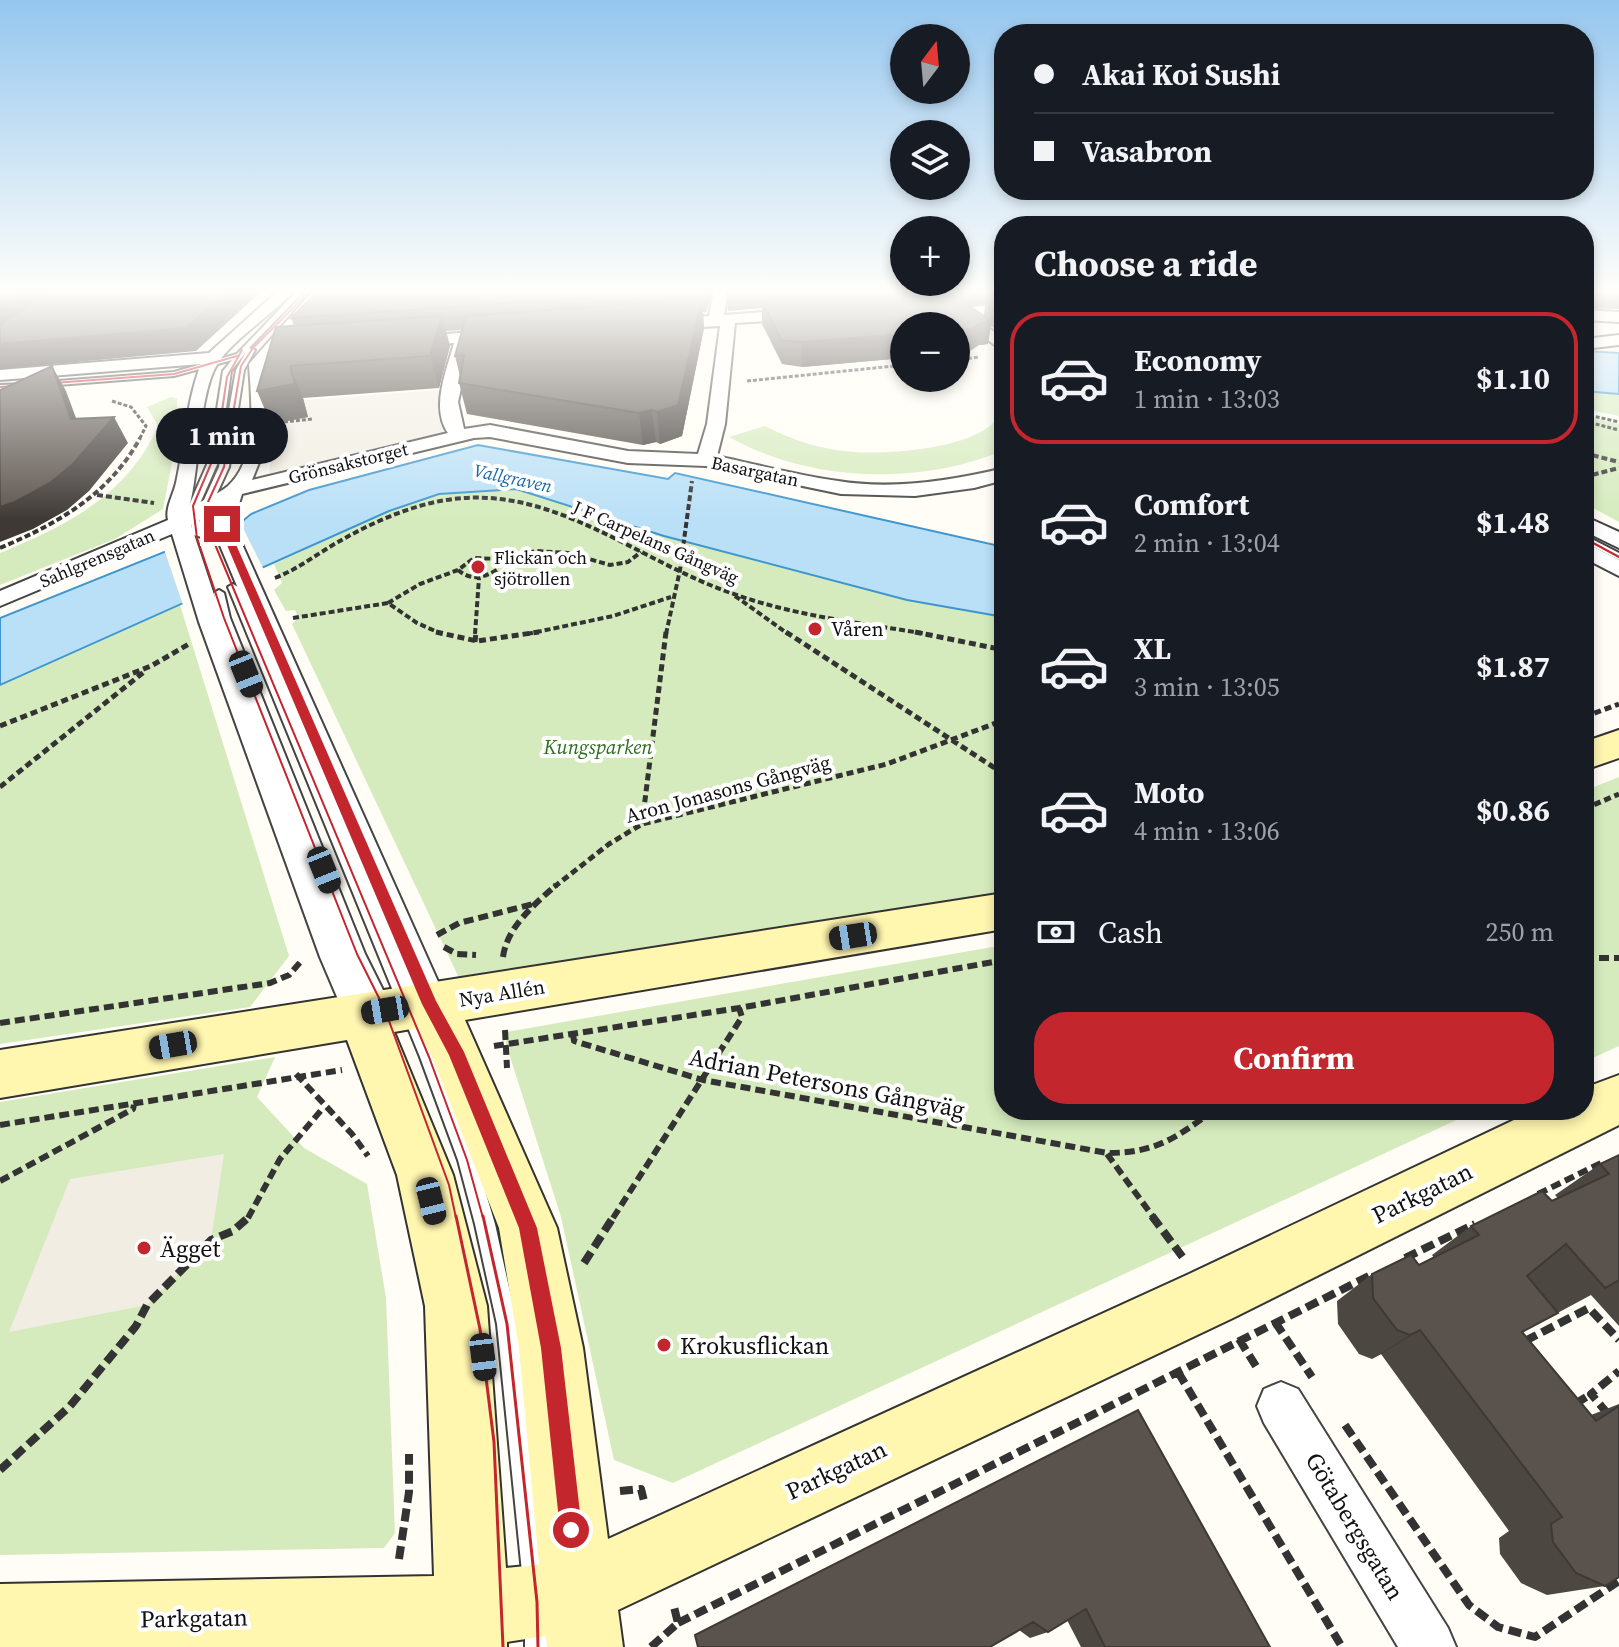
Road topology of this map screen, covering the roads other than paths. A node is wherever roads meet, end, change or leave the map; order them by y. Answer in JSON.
{"nodes":[{"id":1,"x":131,"y":367,"type":"edge"},
{"id":2,"x":195,"y":367,"type":"edge"},
{"id":3,"x":208,"y":367,"type":"edge"},
{"id":4,"x":230,"y":367,"type":"edge"},
{"id":5,"x":241,"y":367,"type":"edge"},
{"id":6,"x":257,"y":367,"type":"edge"},
{"id":7,"x":457,"y":367,"type":"edge"},
{"id":8,"x":723,"y":367,"type":"edge"},
{"id":9,"x":0,"y":375,"type":"edge"},
{"id":10,"x":0,"y":387,"type":"edge"},
{"id":11,"x":458,"y":434,"type":"junction"},
{"id":12,"x":700,"y":466,"type":"junction"},
{"id":13,"x":994,"y":477,"type":"edge"},
{"id":14,"x":234,"y":490,"type":"junction"},
{"id":15,"x":199,"y":525,"type":"junction"},
{"id":16,"x":1594,"y":527,"type":"edge"},
{"id":17,"x":1594,"y":536,"type":"edge"},
{"id":18,"x":1619,"y":541,"type":"edge"},
{"id":19,"x":1594,"y":543,"type":"edge"},
{"id":20,"x":1619,"y":550,"type":"edge"},
{"id":21,"x":1594,"y":555,"type":"edge"},
{"id":22,"x":1619,"y":557,"type":"edge"},
{"id":23,"x":1619,"y":569,"type":"edge"},
{"id":24,"x":233,"y":589,"type":"junction"},
{"id":25,"x":0,"y":599,"type":"edge"},
{"id":26,"x":1619,"y":743,"type":"edge"},
{"id":27,"x":1594,"y":753,"type":"edge"},
{"id":28,"x":994,"y":913,"type":"edge"},
{"id":29,"x":394,"y":1023,"type":"junction"},
{"id":30,"x":0,"y":1074,"type":"edge"},
{"id":31,"x":1594,"y":1114,"type":"edge"},
{"id":32,"x":1615,"y":1118,"type":"edge"},
{"id":33,"x":1571,"y":1120,"type":"edge"},
{"id":34,"x":428,"y":1126,"type":"dead end"},
{"id":35,"x":477,"y":1316,"type":"dead end"},
{"id":36,"x":1300,"y":1396,"type":"road end"},
{"id":37,"x":521,"y":1619,"type":"edge"},
{"id":38,"x":0,"y":1621,"type":"edge"},
{"id":39,"x":1429,"y":1647,"type":"edge"}],
"edges":[{"from":1,"to":9,"type":"street"},
{"from":2,"to":10,"type":"lane"},
{"from":3,"to":15,"type":"street"},
{"from":4,"to":15,"type":"lane"},
{"from":5,"to":15,"type":"lane"},
{"from":6,"to":14,"type":"street"},
{"from":7,"to":11,"type":"street"},
{"from":8,"to":12,"type":"street"},
{"from":11,"to":12,"type":"street","name":"Basargatan"},
{"from":11,"to":14,"type":"street","name":"Grönsakstorget"},
{"from":12,"to":13,"type":"street","name":"Basargatan"},
{"from":14,"to":15,"type":"street"},
{"from":15,"to":24,"type":"street"},
{"from":15,"to":24,"type":"street"},
{"from":15,"to":25,"type":"street","name":"Sahlgrensgatan"},
{"from":16,"to":18,"type":"street"},
{"from":17,"to":20,"type":"lane"},
{"from":19,"to":22,"type":"lane"},
{"from":21,"to":23,"type":"street"},
{"from":24,"to":29,"type":"street"},
{"from":24,"to":29,"type":"street"},
{"from":26,"to":27,"type":"main road"},
{"from":28,"to":29,"type":"main road","name":"Nya Allén"},
{"from":29,"to":30,"type":"main road","name":"Nya Allén"},
{"from":29,"to":37,"type":"main road"},
{"from":29,"to":37,"type":"main road"},
{"from":31,"to":32,"type":"main road","name":"Parkgatan"},
{"from":33,"to":37,"type":"main road","name":"Parkgatan"},
{"from":34,"to":35,"type":"lane"},
{"from":36,"to":39,"type":"street","name":"Götabergsgatan"},
{"from":37,"to":38,"type":"main road","name":"Parkgatan"}]}
